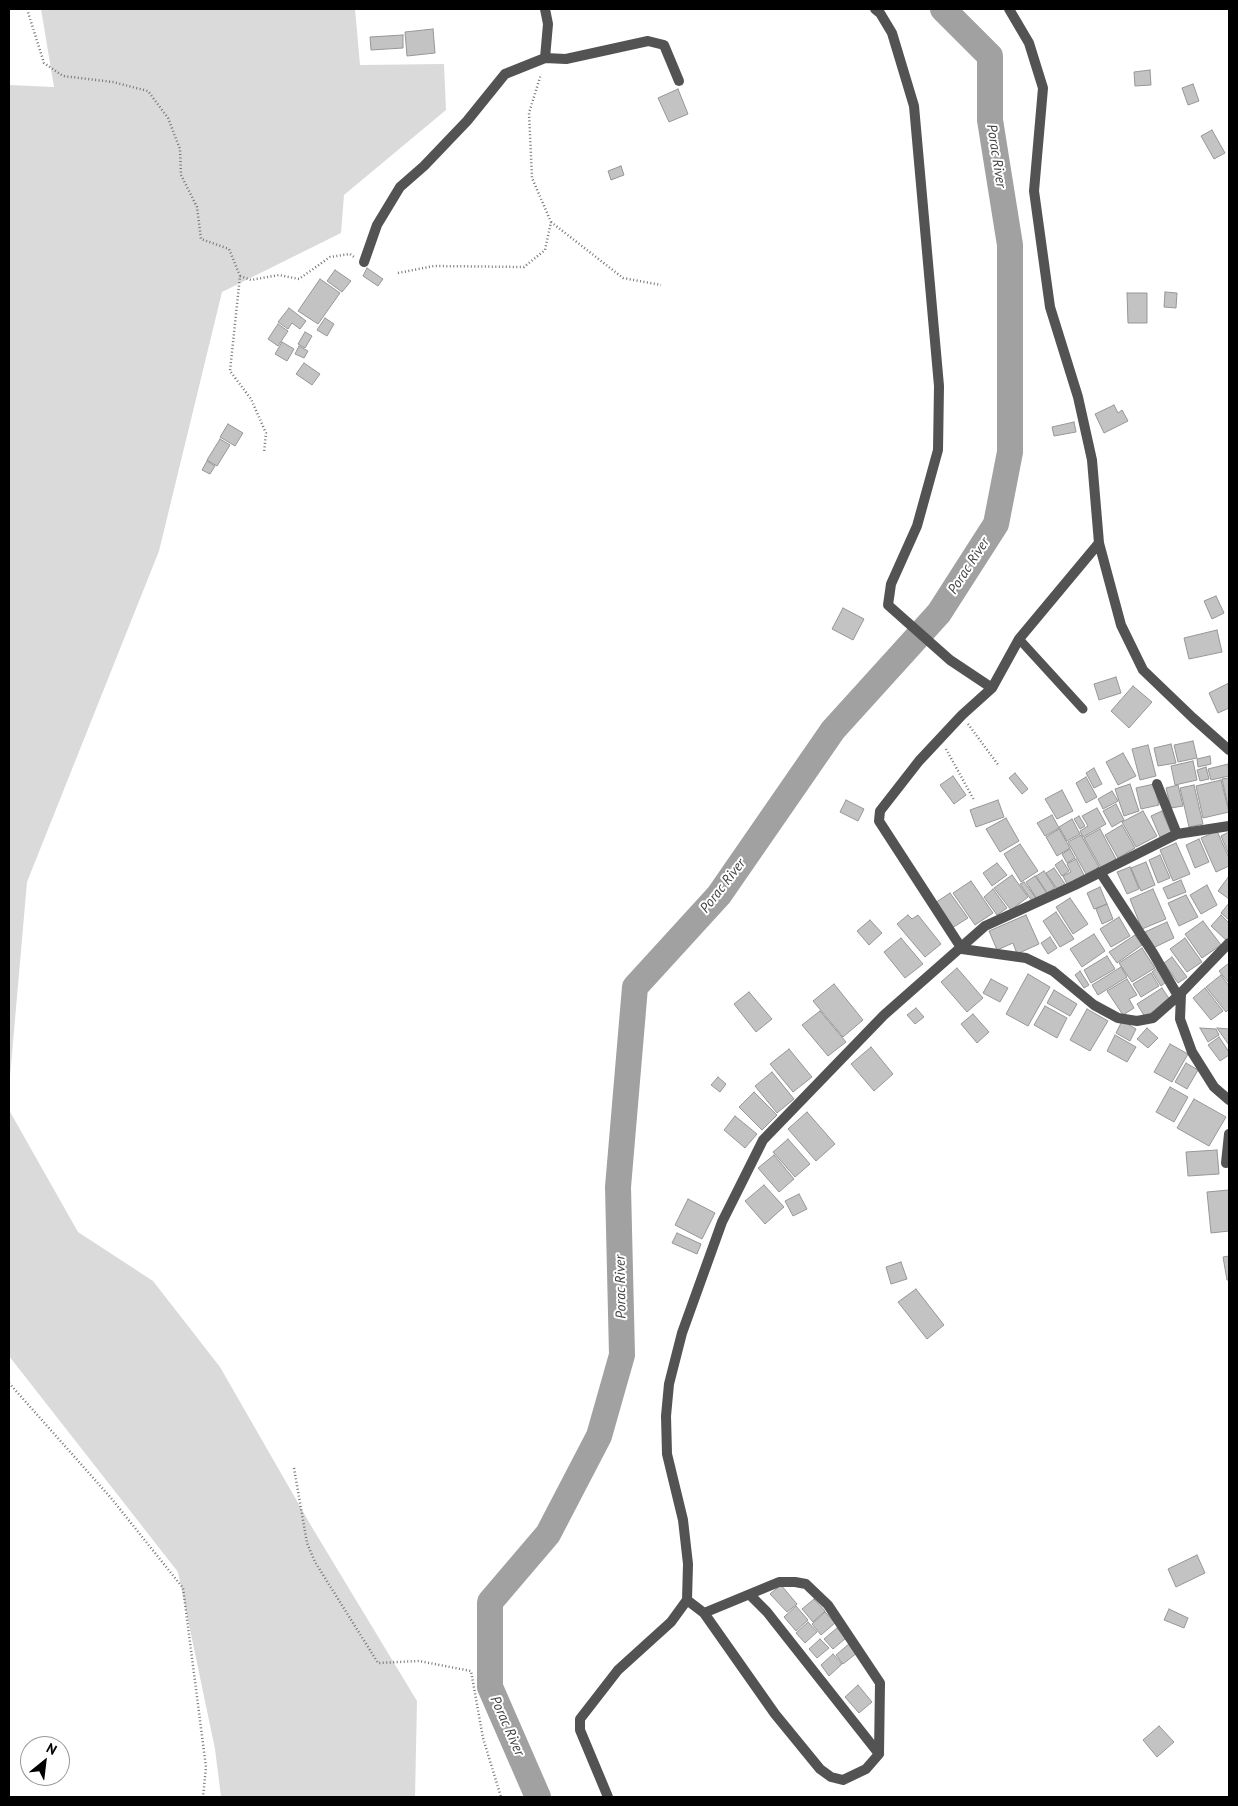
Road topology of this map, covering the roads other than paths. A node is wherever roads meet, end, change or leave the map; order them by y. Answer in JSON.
{"nodes":[{"id":1,"x":545,"y":9,"type":"edge"},
{"id":2,"x":875,"y":9,"type":"edge"},
{"id":3,"x":1009,"y":9,"type":"edge"},
{"id":4,"x":545,"y":58,"type":"junction"},
{"id":5,"x":679,"y":80,"type":"dead end"},
{"id":6,"x":364,"y":262,"type":"road end"},
{"id":7,"x":1099,"y":543,"type":"junction"},
{"id":8,"x":1019,"y":639,"type":"junction"},
{"id":9,"x":992,"y":688,"type":"junction"},
{"id":10,"x":1083,"y":708,"type":"dead end"},
{"id":11,"x":1229,"y":750,"type":"edge"},
{"id":12,"x":1157,"y":784,"type":"dead end"},
{"id":13,"x":1229,"y":826,"type":"edge"},
{"id":14,"x":1176,"y":834,"type":"junction"},
{"id":15,"x":1100,"y":872,"type":"junction"},
{"id":16,"x":1229,"y":942,"type":"edge"},
{"id":17,"x":962,"y":949,"type":"junction"},
{"id":18,"x":1180,"y":995,"type":"junction"},
{"id":19,"x":1229,"y":1100,"type":"edge"},
{"id":20,"x":1229,"y":1134,"type":"edge"},
{"id":21,"x":1226,"y":1163,"type":"dead end"},
{"id":22,"x":750,"y":1596,"type":"junction"},
{"id":23,"x":687,"y":1600,"type":"junction"},
{"id":24,"x":704,"y":1612,"type":"junction"},
{"id":25,"x":880,"y":1754,"type":"junction"},
{"id":26,"x":608,"y":1797,"type":"edge"}],
"edges":[{"from":1,"to":4,"type":"street"},
{"from":2,"to":9,"type":"street"},
{"from":3,"to":7,"type":"street"},
{"from":4,"to":5,"type":"street"},
{"from":4,"to":6,"type":"street"},
{"from":7,"to":8,"type":"street"},
{"from":7,"to":11,"type":"street"},
{"from":8,"to":9,"type":"street"},
{"from":8,"to":10,"type":"lane"},
{"from":9,"to":17,"type":"street"},
{"from":12,"to":14,"type":"street"},
{"from":13,"to":14,"type":"street"},
{"from":14,"to":15,"type":"street"},
{"from":15,"to":17,"type":"street"},
{"from":15,"to":18,"type":"street"},
{"from":16,"to":18,"type":"street"},
{"from":17,"to":18,"type":"street"},
{"from":17,"to":23,"type":"street"},
{"from":18,"to":19,"type":"street"},
{"from":20,"to":21,"type":"street"},
{"from":22,"to":24,"type":"street"},
{"from":22,"to":25,"type":"street"},
{"from":22,"to":25,"type":"street"},
{"from":23,"to":24,"type":"street"},
{"from":23,"to":26,"type":"street"},
{"from":24,"to":25,"type":"street"}]}
